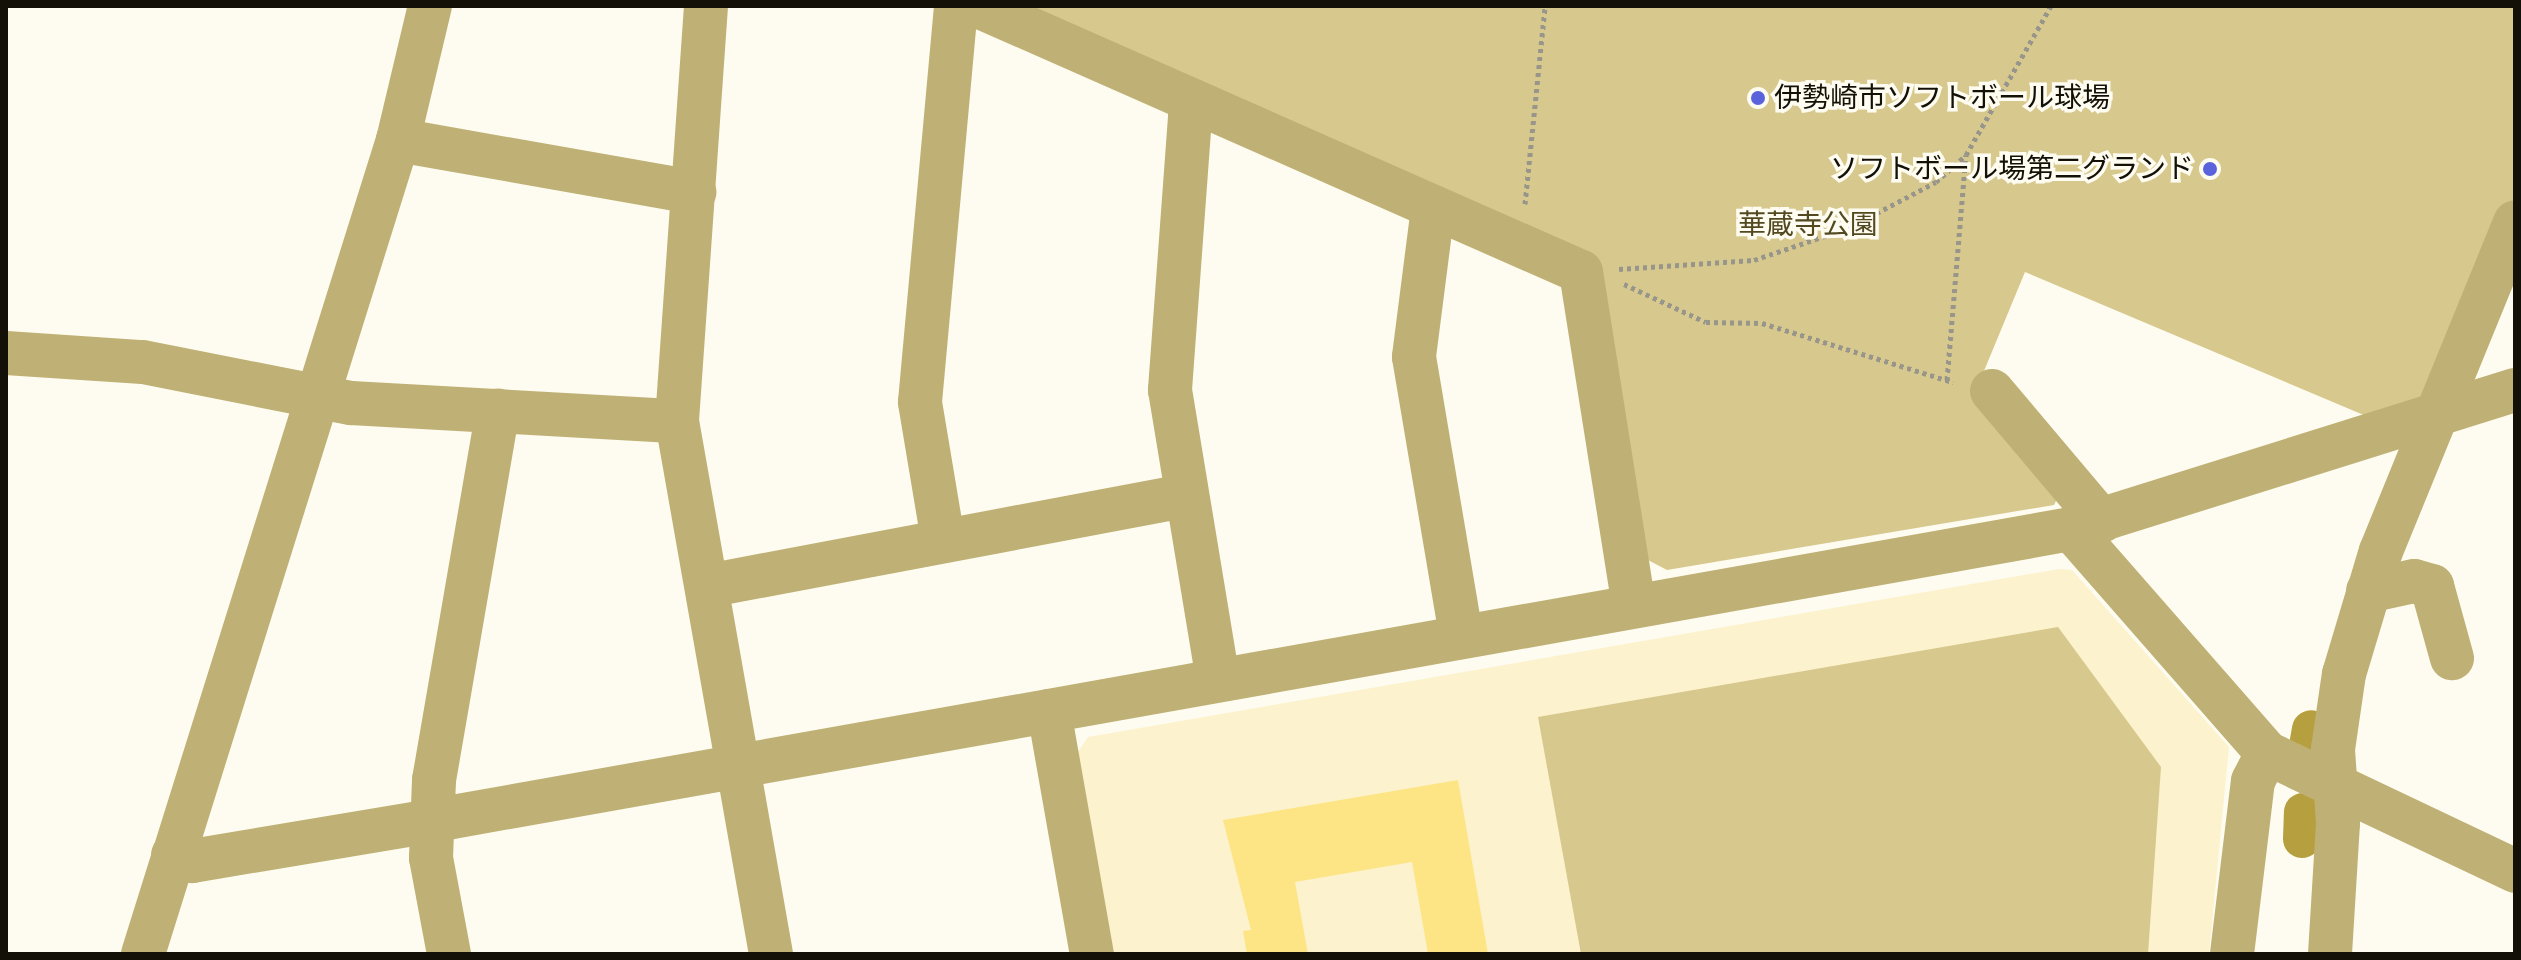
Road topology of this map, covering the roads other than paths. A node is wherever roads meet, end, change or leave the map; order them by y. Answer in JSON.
{"nodes":[{"id":1,"x":430,"y":6,"type":"edge"},
{"id":2,"x":706,"y":6,"type":"edge"},
{"id":3,"x":956,"y":6,"type":"edge"},
{"id":4,"x":978,"y":6,"type":"edge"},
{"id":5,"x":1197,"y":106,"type":"junction"},
{"id":6,"x":398,"y":140,"type":"junction"},
{"id":7,"x":694,"y":192,"type":"junction"},
{"id":8,"x":1433,"y":208,"type":"junction"},
{"id":9,"x":2515,"y":222,"type":"edge"},
{"id":10,"x":6,"y":353,"type":"edge"},
{"id":11,"x":2515,"y":390,"type":"edge"},
{"id":12,"x":1992,"y":391,"type":"road end"},
{"id":13,"x":318,"y":392,"type":"junction"},
{"id":14,"x":498,"y":411,"type":"junction"},
{"id":15,"x":2439,"y":412,"type":"junction"},
{"id":16,"x":677,"y":421,"type":"junction"},
{"id":17,"x":1185,"y":496,"type":"junction"},
{"id":18,"x":2087,"y":525,"type":"junction"},
{"id":19,"x":943,"y":540,"type":"junction"},
{"id":20,"x":707,"y":586,"type":"junction"},
{"id":21,"x":2368,"y":591,"type":"junction"},
{"id":22,"x":1634,"y":605,"type":"junction"},
{"id":23,"x":1461,"y":635,"type":"junction"},
{"id":24,"x":2452,"y":658,"type":"dead end"},
{"id":25,"x":1218,"y":680,"type":"junction"},
{"id":26,"x":1049,"y":711,"type":"junction"},
{"id":27,"x":2267,"y":753,"type":"junction"},
{"id":28,"x":737,"y":766,"type":"junction"},
{"id":29,"x":2335,"y":789,"type":"junction"},
{"id":30,"x":430,"y":821,"type":"junction"},
{"id":31,"x":173,"y":855,"type":"junction"},
{"id":32,"x":2515,"y":871,"type":"edge"},
{"id":33,"x":143,"y":954,"type":"edge"},
{"id":34,"x":449,"y":954,"type":"edge"},
{"id":35,"x":771,"y":954,"type":"edge"},
{"id":36,"x":1092,"y":954,"type":"edge"},
{"id":37,"x":2232,"y":954,"type":"edge"},
{"id":38,"x":2330,"y":954,"type":"edge"}],
"edges":[{"from":1,"to":6,"type":"street"},
{"from":2,"to":7,"type":"street"},
{"from":3,"to":19,"type":"street"},
{"from":4,"to":5,"type":"street"},
{"from":5,"to":8,"type":"street"},
{"from":5,"to":17,"type":"street"},
{"from":6,"to":7,"type":"street"},
{"from":6,"to":13,"type":"street"},
{"from":7,"to":16,"type":"street"},
{"from":8,"to":22,"type":"street"},
{"from":8,"to":23,"type":"street"},
{"from":9,"to":15,"type":"street"},
{"from":10,"to":13,"type":"street"},
{"from":11,"to":15,"type":"street"},
{"from":12,"to":18,"type":"street"},
{"from":13,"to":14,"type":"street"},
{"from":13,"to":31,"type":"street"},
{"from":14,"to":16,"type":"street"},
{"from":14,"to":30,"type":"street"},
{"from":15,"to":18,"type":"street"},
{"from":15,"to":21,"type":"street"},
{"from":16,"to":20,"type":"street"},
{"from":17,"to":19,"type":"street"},
{"from":17,"to":25,"type":"street"},
{"from":18,"to":22,"type":"street"},
{"from":18,"to":27,"type":"street"},
{"from":19,"to":20,"type":"street"},
{"from":20,"to":28,"type":"street"},
{"from":21,"to":24,"type":"street"},
{"from":21,"to":29,"type":"street"},
{"from":22,"to":23,"type":"street"},
{"from":23,"to":25,"type":"street"},
{"from":25,"to":26,"type":"street"},
{"from":26,"to":28,"type":"street"},
{"from":26,"to":36,"type":"street"},
{"from":27,"to":29,"type":"street"},
{"from":27,"to":37,"type":"street"},
{"from":28,"to":30,"type":"street"},
{"from":28,"to":35,"type":"street"},
{"from":29,"to":32,"type":"street"},
{"from":29,"to":38,"type":"street"},
{"from":30,"to":31,"type":"street"},
{"from":30,"to":34,"type":"street"},
{"from":31,"to":33,"type":"street"}]}
